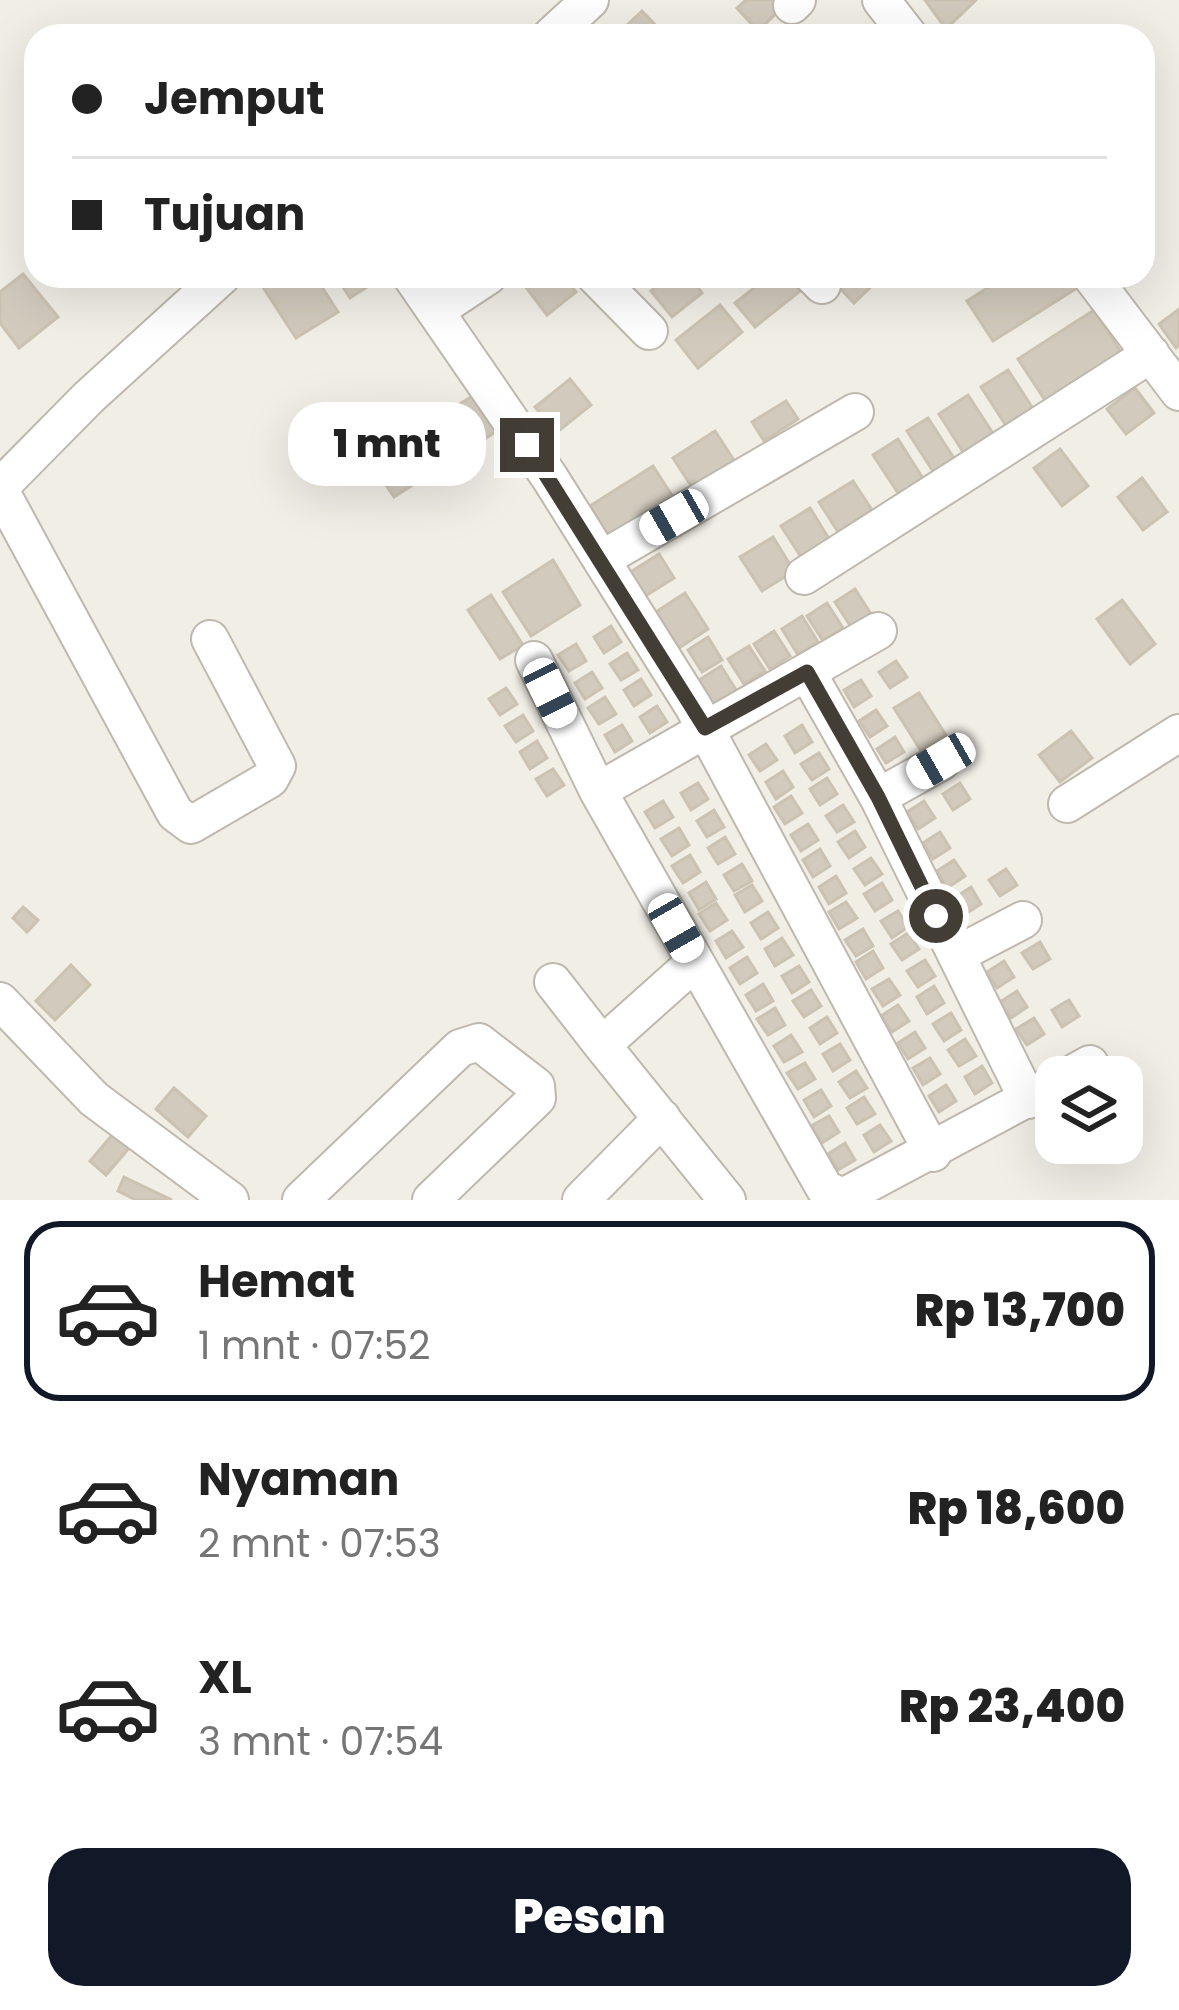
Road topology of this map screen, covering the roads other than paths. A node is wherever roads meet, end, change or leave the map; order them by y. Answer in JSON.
{"nodes":[{"id":1,"x":208,"y":288,"type":"edge"},
{"id":2,"x":419,"y":288,"type":"edge"},
{"id":3,"x":469,"y":288,"type":"edge"},
{"id":4,"x":607,"y":288,"type":"edge"},
{"id":5,"x":1100,"y":288,"type":"edge"},
{"id":6,"x":435,"y":310,"type":"junction"},
{"id":7,"x":649,"y":331,"type":"dead end"},
{"id":8,"x":1150,"y":354,"type":"junction"},
{"id":9,"x":1179,"y":392,"type":"edge"},
{"id":10,"x":854,"y":412,"type":"dead end"},
{"id":11,"x":0,"y":488,"type":"edge"},
{"id":12,"x":602,"y":559,"type":"junction"},
{"id":13,"x":804,"y":576,"type":"dead end"},
{"id":14,"x":878,"y":631,"type":"dead end"},
{"id":15,"x":210,"y":639,"type":"dead end"},
{"id":16,"x":534,"y":660,"type":"dead end"},
{"id":17,"x":807,"y":672,"type":"junction"},
{"id":18,"x":705,"y":728,"type":"junction"},
{"id":19,"x":1179,"y":733,"type":"edge"},
{"id":20,"x":941,"y":761,"type":"dead end"},
{"id":21,"x":598,"y":791,"type":"junction"},
{"id":22,"x":878,"y":797,"type":"junction"},
{"id":23,"x":1067,"y":804,"type":"dead end"},
{"id":24,"x":1023,"y":920,"type":"dead end"},
{"id":25,"x":956,"y":955,"type":"junction"},
{"id":26,"x":695,"y":962,"type":"junction"},
{"id":27,"x":553,"y":982,"type":"dead end"},
{"id":28,"x":0,"y":1001,"type":"edge"},
{"id":29,"x":602,"y":1045,"type":"junction"},
{"id":30,"x":1035,"y":1080,"type":"edge"},
{"id":31,"x":1035,"y":1095,"type":"edge"},
{"id":32,"x":662,"y":1118,"type":"junction"},
{"id":33,"x":933,"y":1153,"type":"junction"},
{"id":34,"x":230,"y":1200,"type":"edge"},
{"id":35,"x":302,"y":1200,"type":"edge"},
{"id":36,"x":431,"y":1200,"type":"edge"},
{"id":37,"x":581,"y":1200,"type":"edge"},
{"id":38,"x":727,"y":1200,"type":"edge"}],
"edges":[{"from":1,"to":11,"type":"street"},
{"from":2,"to":6,"type":"street"},
{"from":3,"to":6,"type":"street"},
{"from":4,"to":7,"type":"street"},
{"from":5,"to":8,"type":"street"},
{"from":6,"to":12,"type":"street"},
{"from":8,"to":9,"type":"street"},
{"from":8,"to":13,"type":"street"},
{"from":10,"to":12,"type":"street"},
{"from":11,"to":15,"type":"street"},
{"from":12,"to":18,"type":"street"},
{"from":14,"to":17,"type":"street"},
{"from":16,"to":21,"type":"street"},
{"from":17,"to":18,"type":"street"},
{"from":17,"to":22,"type":"street"},
{"from":18,"to":21,"type":"street"},
{"from":18,"to":33,"type":"street"},
{"from":19,"to":23,"type":"street"},
{"from":20,"to":22,"type":"street"},
{"from":21,"to":26,"type":"street"},
{"from":22,"to":25,"type":"street"},
{"from":24,"to":25,"type":"street"},
{"from":25,"to":30,"type":"street"},
{"from":26,"to":29,"type":"street"},
{"from":26,"to":33,"type":"street"},
{"from":27,"to":29,"type":"street"},
{"from":28,"to":34,"type":"street"},
{"from":29,"to":32,"type":"street"},
{"from":31,"to":33,"type":"street"},
{"from":32,"to":37,"type":"street"},
{"from":32,"to":38,"type":"street"},
{"from":35,"to":36,"type":"street"}]}
